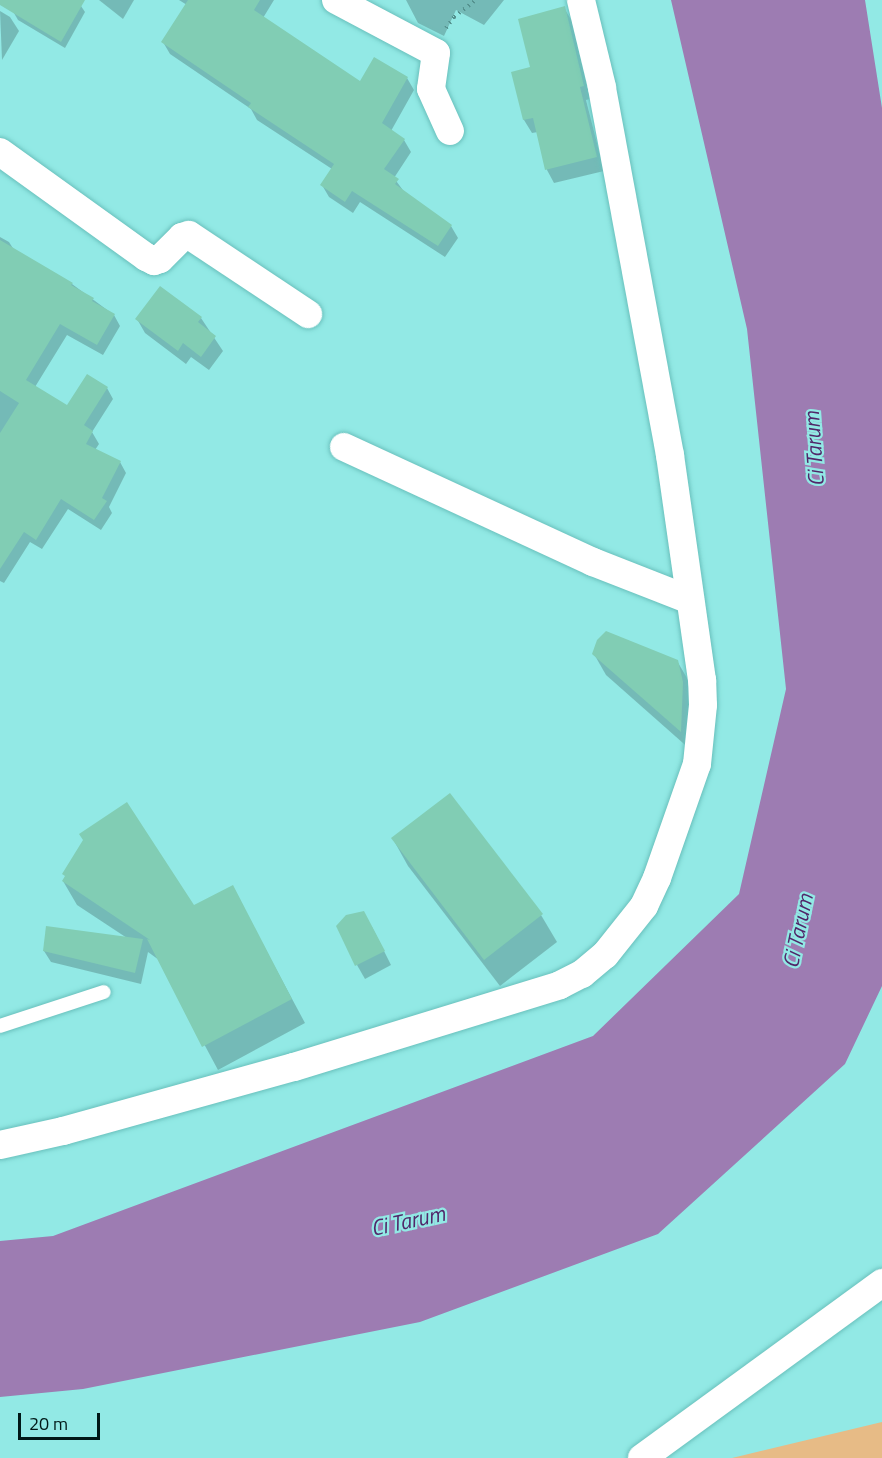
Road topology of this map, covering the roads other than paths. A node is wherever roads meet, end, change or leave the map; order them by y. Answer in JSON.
{"nodes":[{"id":1,"x":336,"y":0,"type":"edge"},
{"id":2,"x":581,"y":0,"type":"edge"},
{"id":3,"x":450,"y":131,"type":"dead end"},
{"id":4,"x":0,"y":152,"type":"edge"},
{"id":5,"x":308,"y":314,"type":"dead end"},
{"id":6,"x":345,"y":447,"type":"dead end"},
{"id":7,"x":690,"y":600,"type":"junction"},
{"id":8,"x":104,"y":992,"type":"dead end"},
{"id":9,"x":0,"y":1026,"type":"edge"},
{"id":10,"x":0,"y":1145,"type":"edge"},
{"id":11,"x":882,"y":1283,"type":"edge"},
{"id":12,"x":642,"y":1458,"type":"edge"}],
"edges":[{"from":1,"to":3,"type":"street"},
{"from":2,"to":7,"type":"street"},
{"from":4,"to":5,"type":"street"},
{"from":6,"to":7,"type":"street"},
{"from":7,"to":10,"type":"street"},
{"from":8,"to":9,"type":"lane"},
{"from":11,"to":12,"type":"street"}]}
